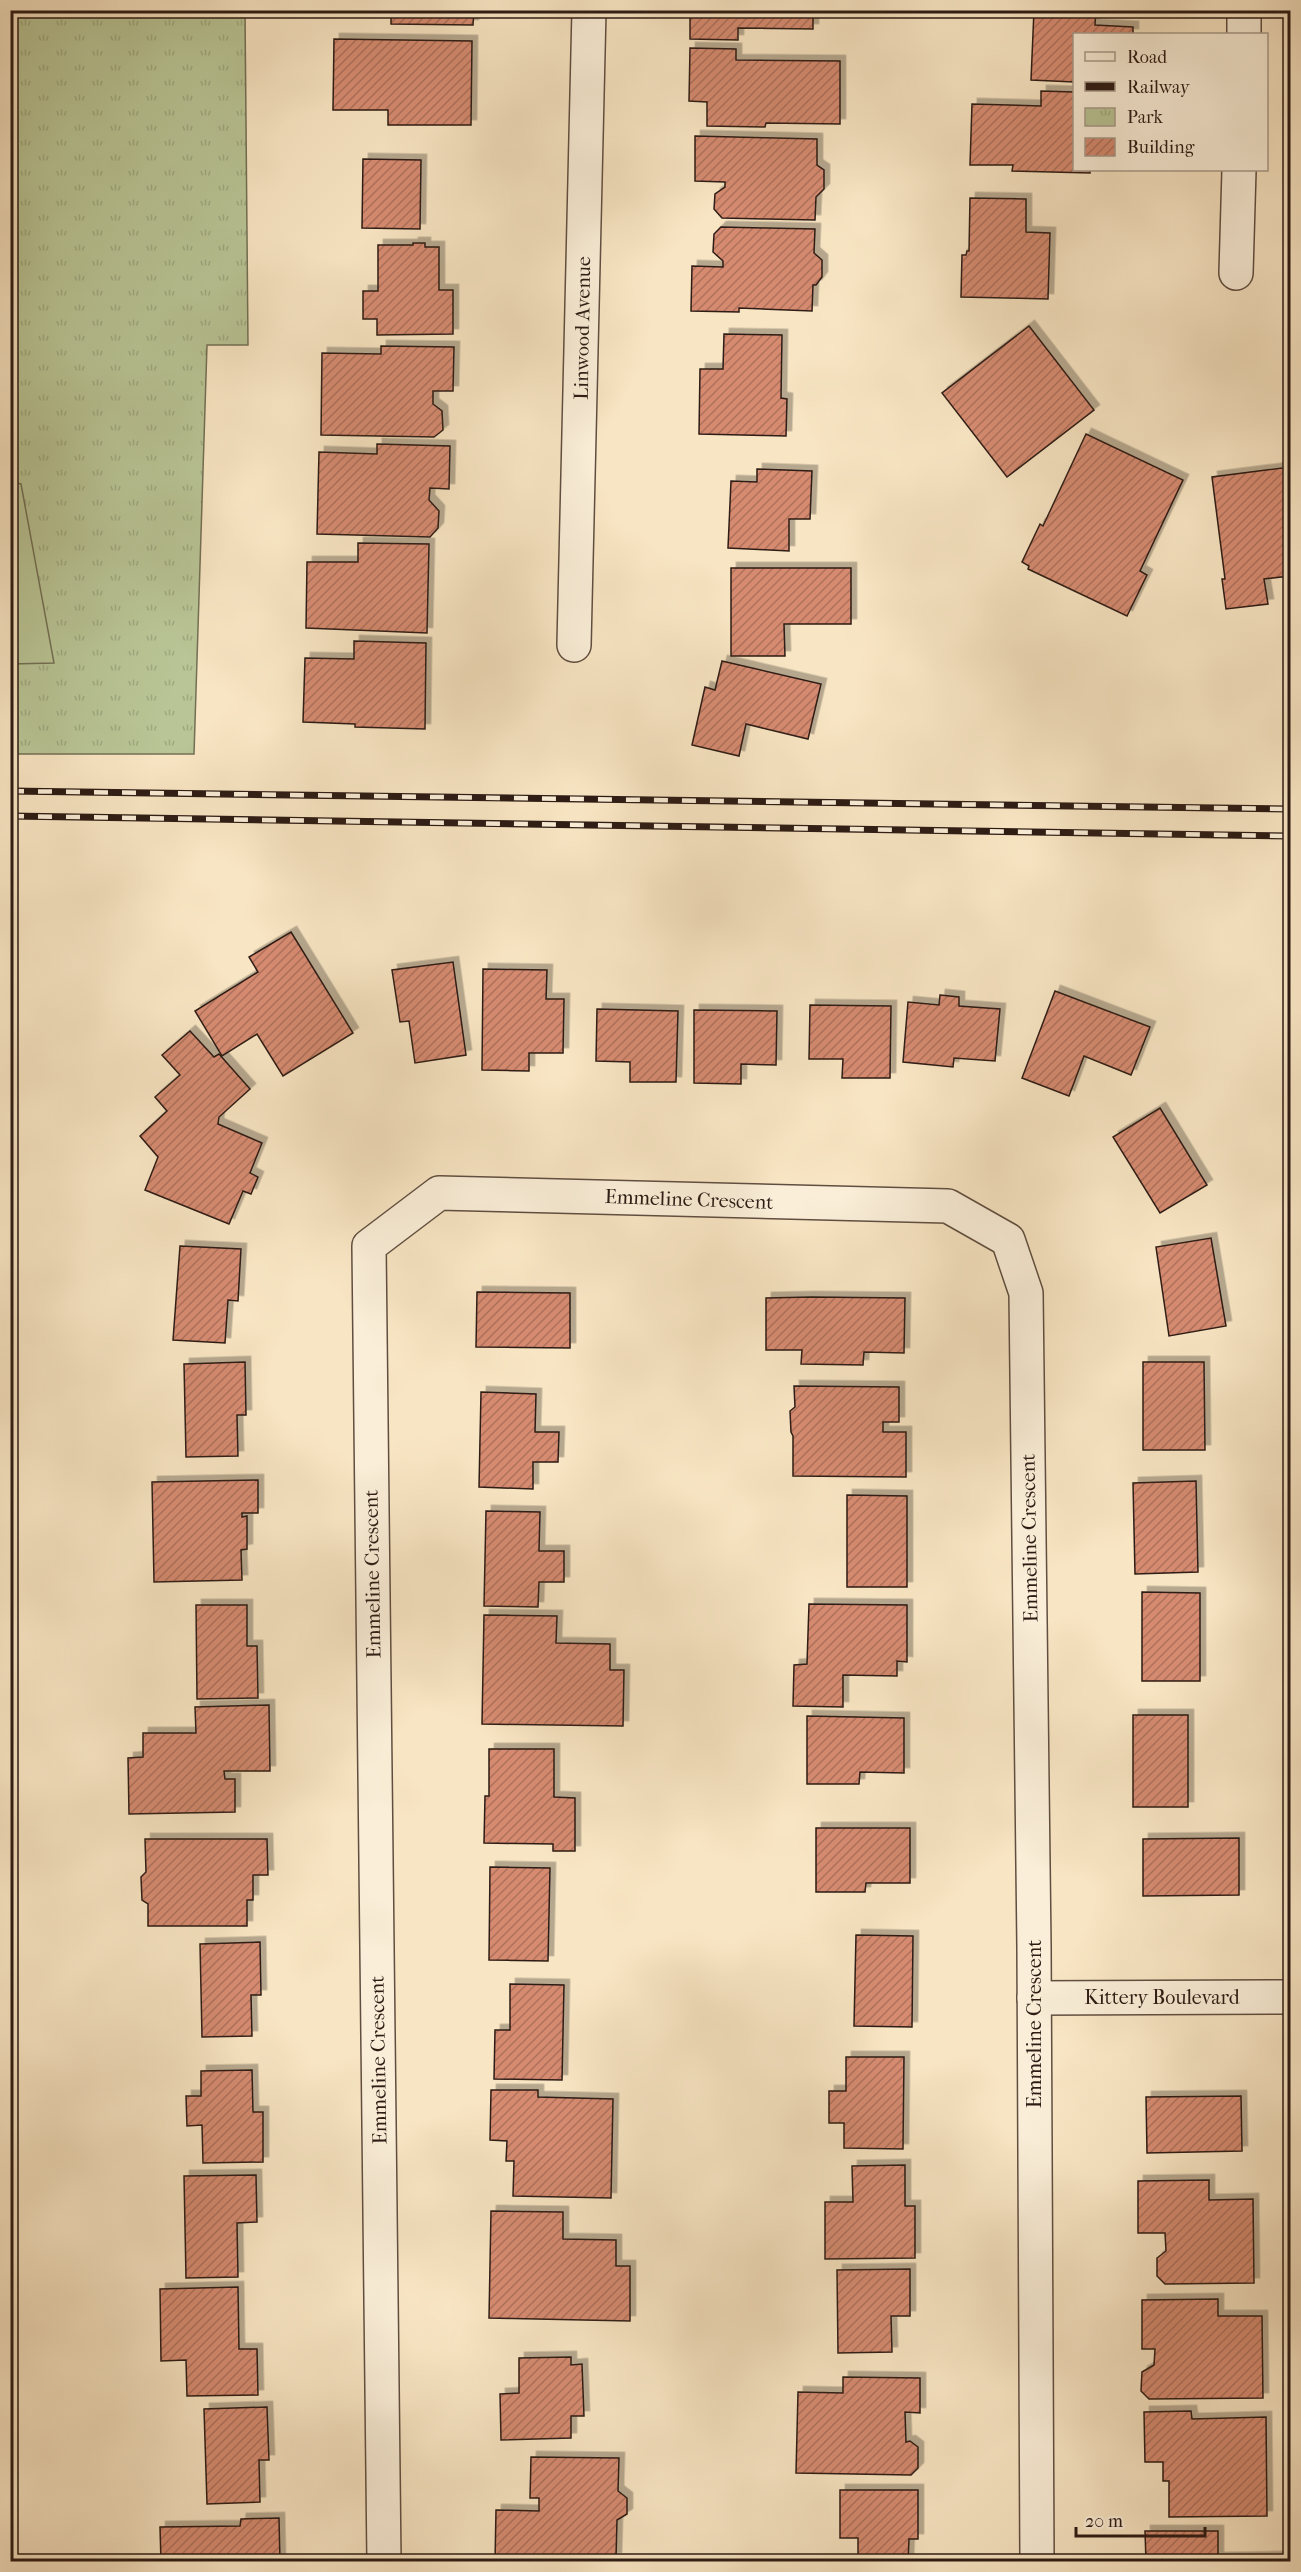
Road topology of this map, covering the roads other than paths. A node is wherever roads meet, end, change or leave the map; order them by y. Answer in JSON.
{"nodes":[{"id":1,"x":589,"y":10,"type":"edge"},
{"id":2,"x":1244,"y":10,"type":"edge"},
{"id":3,"x":1244,"y":33,"type":"edge"},
{"id":4,"x":1239,"y":171,"type":"edge"},
{"id":5,"x":1236,"y":273,"type":"dead end"},
{"id":6,"x":574,"y":645,"type":"dead end"},
{"id":7,"x":1290,"y":1997,"type":"edge"},
{"id":8,"x":1034,"y":1998,"type":"junction"},
{"id":9,"x":384,"y":2562,"type":"edge"},
{"id":10,"x":1037,"y":2562,"type":"edge"}],
"edges":[{"from":1,"to":6,"type":"street","name":"Linwood Avenue"},
{"from":2,"to":3,"type":"street"},
{"from":4,"to":5,"type":"street"},
{"from":7,"to":8,"type":"street","name":"Kittery Boulevard"},
{"from":8,"to":9,"type":"street","name":"Emmeline Crescent"},
{"from":8,"to":10,"type":"street","name":"Emmeline Crescent"}]}
